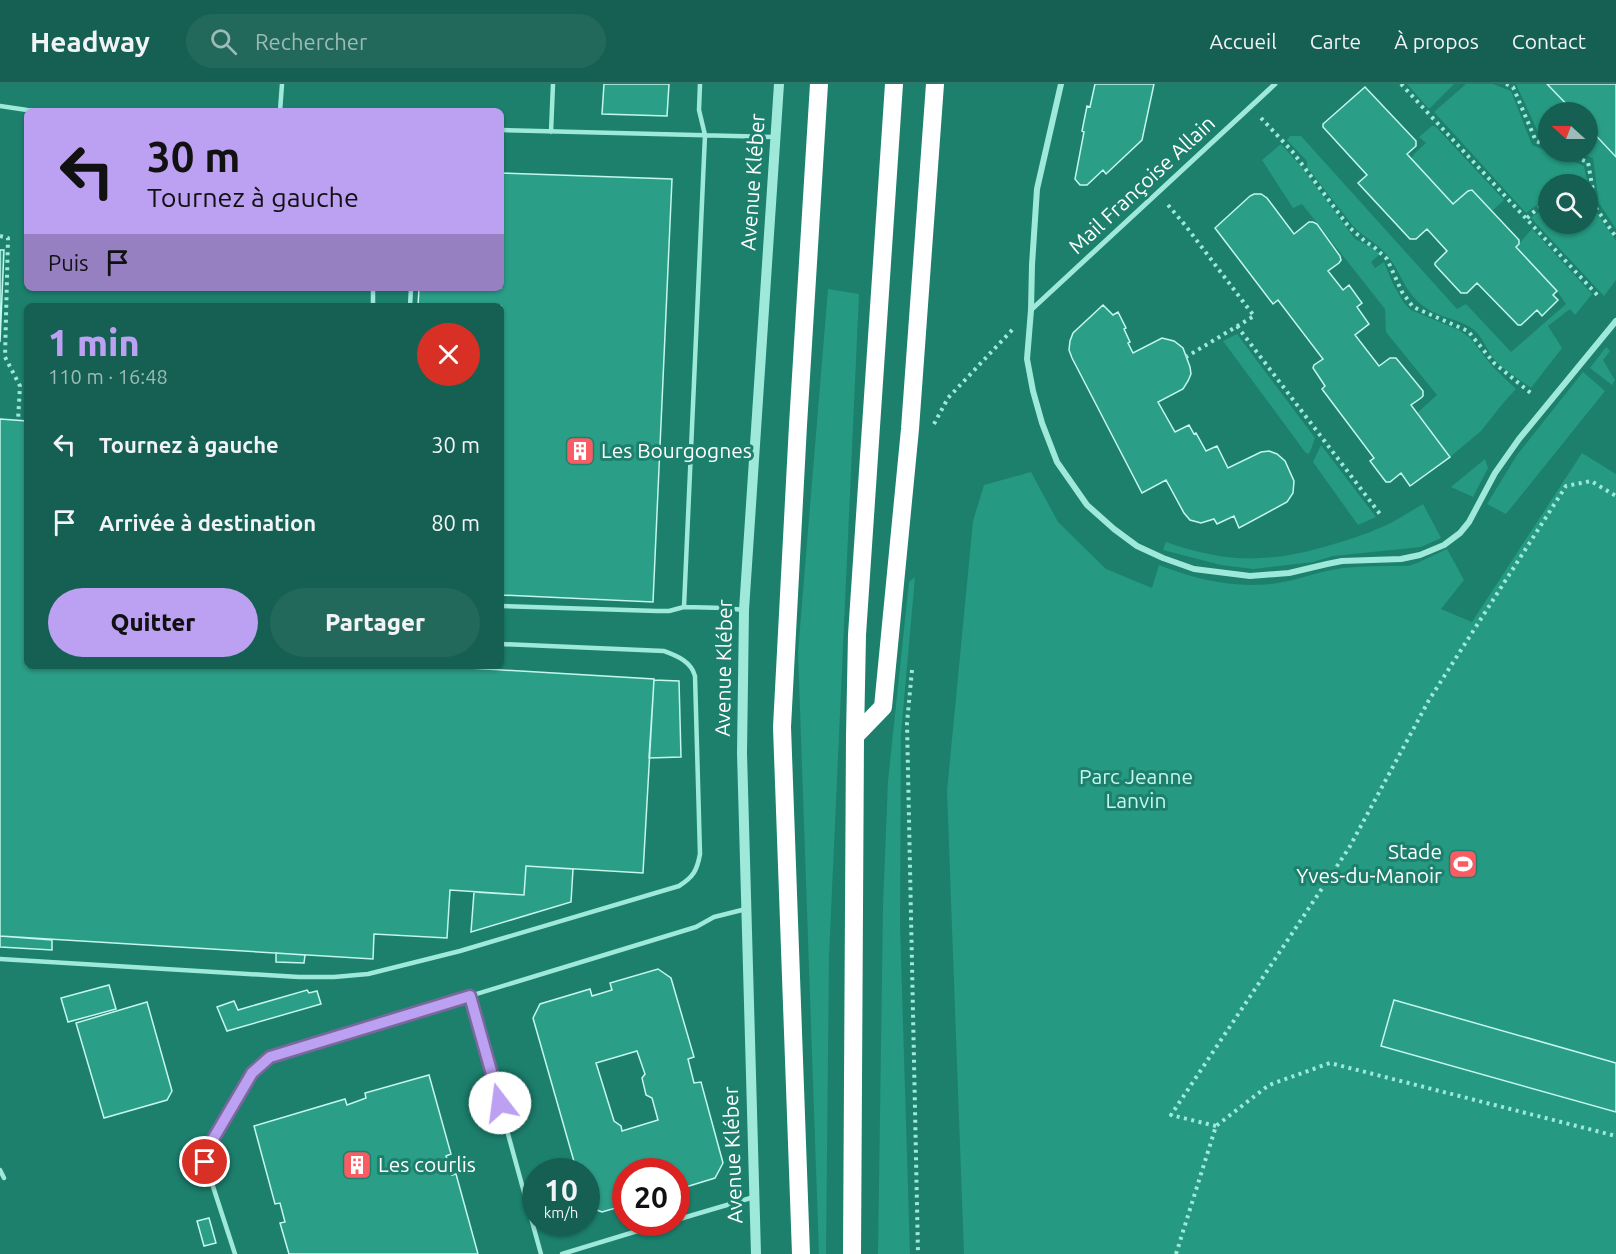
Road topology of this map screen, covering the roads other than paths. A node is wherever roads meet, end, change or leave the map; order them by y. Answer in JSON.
{"nodes":[{"id":1,"x":282,"y":84,"type":"edge"},
{"id":2,"x":553,"y":84,"type":"edge"},
{"id":3,"x":700,"y":84,"type":"edge"},
{"id":4,"x":779,"y":84,"type":"edge"},
{"id":5,"x":819,"y":84,"type":"edge"},
{"id":6,"x":894,"y":84,"type":"edge"},
{"id":7,"x":935,"y":84,"type":"edge"},
{"id":8,"x":1061,"y":84,"type":"edge"},
{"id":9,"x":1275,"y":84,"type":"edge"},
{"id":10,"x":0,"y":106,"type":"edge"},
{"id":11,"x":280,"y":108,"type":"edge"},
{"id":12,"x":24,"y":110,"type":"edge"},
{"id":13,"x":504,"y":130,"type":"edge"},
{"id":14,"x":551,"y":132,"type":"junction"},
{"id":15,"x":705,"y":135,"type":"junction"},
{"id":16,"x":775,"y":137,"type":"junction"},
{"id":17,"x":1031,"y":310,"type":"junction"},
{"id":18,"x":1616,"y":321,"type":"edge"},
{"id":19,"x":504,"y":606,"type":"edge"},
{"id":20,"x":684,"y":607,"type":"junction"},
{"id":21,"x":744,"y":610,"type":"junction"},
{"id":22,"x":504,"y":644,"type":"edge"},
{"id":23,"x":855,"y":736,"type":"junction"},
{"id":24,"x":746,"y":909,"type":"junction"},
{"id":25,"x":0,"y":959,"type":"edge"},
{"id":26,"x":470,"y":996,"type":"junction"},
{"id":27,"x":0,"y":1170,"type":"edge"},
{"id":28,"x":4,"y":1178,"type":"dead end"},
{"id":29,"x":754,"y":1197,"type":"junction"},
{"id":30,"x":690,"y":1216,"type":"edge"},
{"id":31,"x":621,"y":1236,"type":"edge"},
{"id":32,"x":235,"y":1254,"type":"edge"},
{"id":33,"x":541,"y":1254,"type":"edge"},
{"id":34,"x":562,"y":1254,"type":"edge"},
{"id":35,"x":756,"y":1254,"type":"edge"},
{"id":36,"x":801,"y":1254,"type":"edge"},
{"id":37,"x":852,"y":1254,"type":"edge"}],
"edges":[{"from":1,"to":11,"type":"lane"},
{"from":2,"to":14,"type":"lane"},
{"from":3,"to":15,"type":"lane"},
{"from":4,"to":16,"type":"street","name":"Avenue Kléber"},
{"from":5,"to":36,"type":"highway"},
{"from":6,"to":23,"type":"highway"},
{"from":7,"to":23,"type":"highway"},
{"from":8,"to":17,"type":"street"},
{"from":9,"to":17,"type":"street","name":"Mail Françoise Allain"},
{"from":10,"to":12,"type":"lane"},
{"from":13,"to":14,"type":"lane"},
{"from":14,"to":15,"type":"lane"},
{"from":15,"to":16,"type":"lane"},
{"from":15,"to":20,"type":"lane"},
{"from":16,"to":21,"type":"street","name":"Avenue Kléber"},
{"from":17,"to":18,"type":"street"},
{"from":19,"to":20,"type":"lane"},
{"from":20,"to":21,"type":"lane"},
{"from":21,"to":24,"type":"street","name":"Avenue Kléber"},
{"from":22,"to":25,"type":"lane"},
{"from":23,"to":37,"type":"highway"},
{"from":24,"to":26,"type":"lane"},
{"from":24,"to":29,"type":"street","name":"Avenue Kléber"},
{"from":26,"to":32,"type":"lane"},
{"from":26,"to":33,"type":"lane"},
{"from":27,"to":28,"type":"lane"},
{"from":29,"to":30,"type":"lane"},
{"from":29,"to":35,"type":"street","name":"Avenue Kléber"},
{"from":31,"to":34,"type":"lane"}]}
